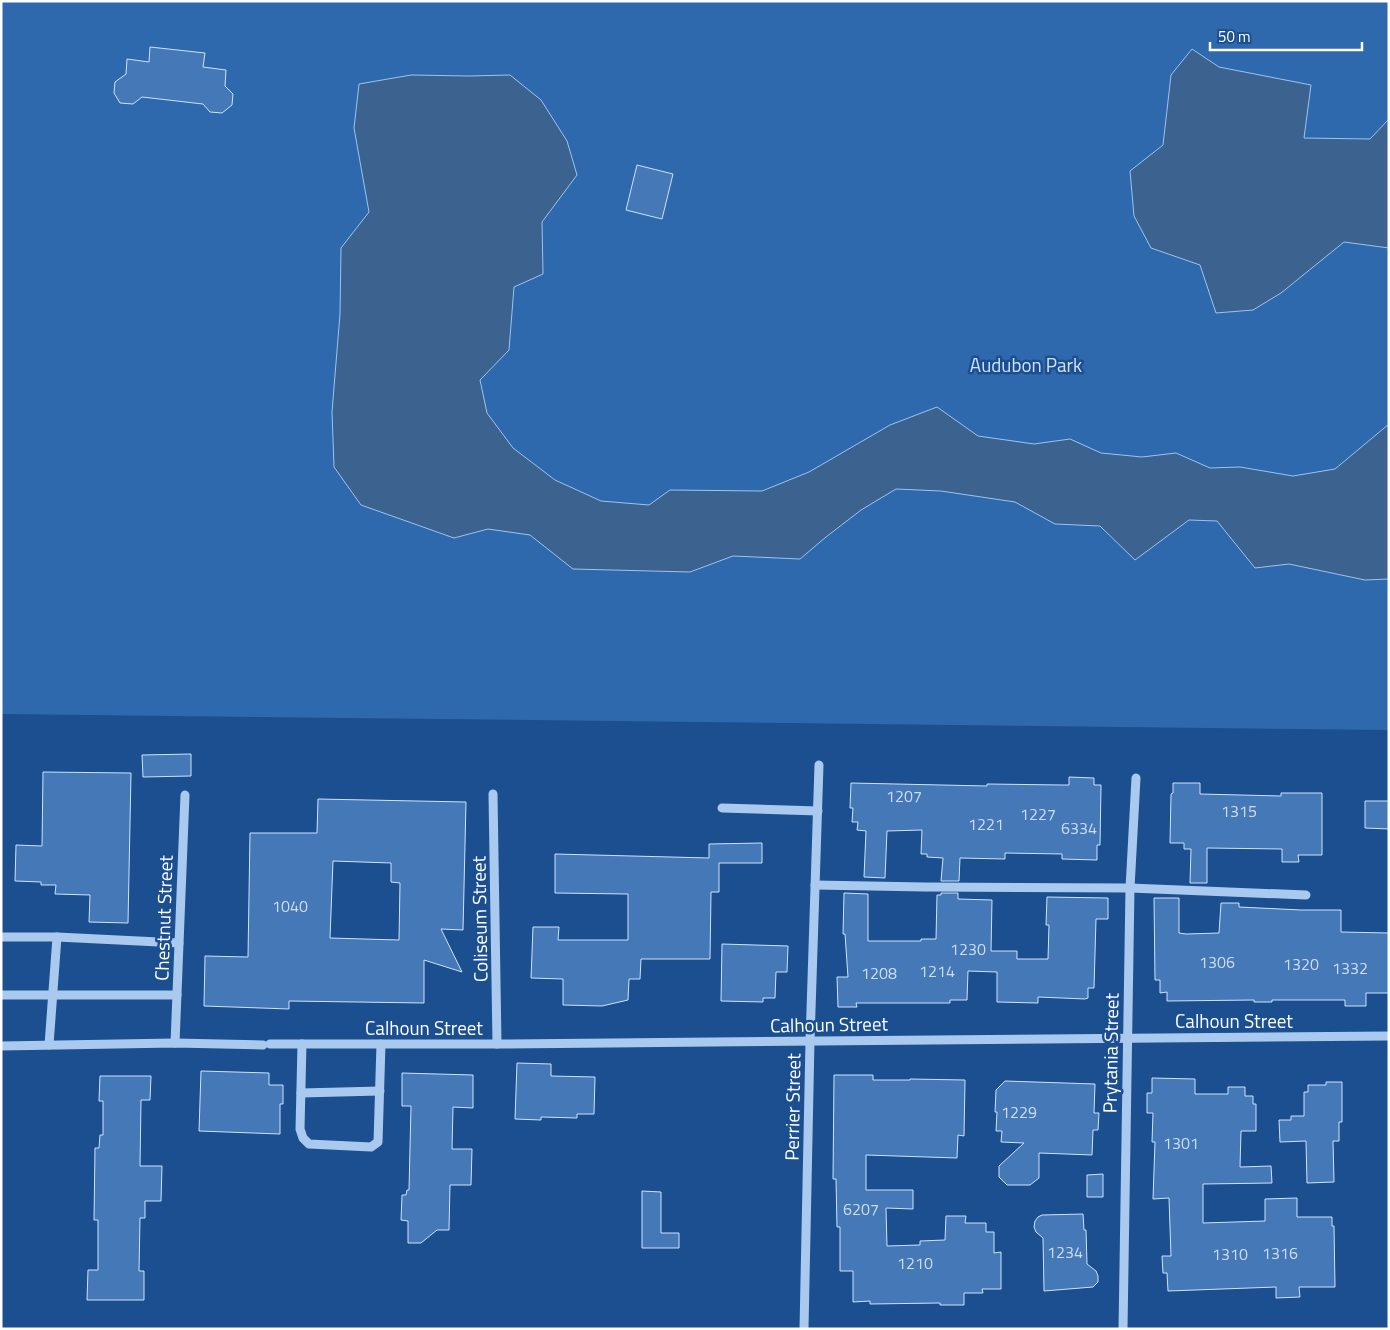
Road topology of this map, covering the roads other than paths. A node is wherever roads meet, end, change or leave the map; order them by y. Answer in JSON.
{"nodes":[{"id":1,"x":820,"y":765,"type":"dead end"},
{"id":2,"x":1136,"y":778,"type":"dead end"},
{"id":3,"x":493,"y":794,"type":"dead end"},
{"id":4,"x":185,"y":795,"type":"dead end"},
{"id":5,"x":722,"y":808,"type":"dead end"},
{"id":6,"x":818,"y":811,"type":"junction"},
{"id":7,"x":815,"y":885,"type":"junction"},
{"id":8,"x":1130,"y":888,"type":"junction"},
{"id":9,"x":1306,"y":895,"type":"dead end"},
{"id":10,"x":1,"y":937,"type":"edge"},
{"id":11,"x":57,"y":937,"type":"junction"},
{"id":12,"x":179,"y":943,"type":"junction"},
{"id":13,"x":53,"y":994,"type":"junction"},
{"id":14,"x":1,"y":995,"type":"edge"},
{"id":15,"x":176,"y":995,"type":"junction"},
{"id":16,"x":1389,"y":1036,"type":"edge"},
{"id":17,"x":1126,"y":1037,"type":"junction"},
{"id":18,"x":810,"y":1041,"type":"junction"},
{"id":19,"x":174,"y":1044,"type":"junction"},
{"id":20,"x":302,"y":1044,"type":"junction"},
{"id":21,"x":381,"y":1044,"type":"junction"},
{"id":22,"x":497,"y":1044,"type":"junction"},
{"id":23,"x":49,"y":1045,"type":"junction"},
{"id":24,"x":1,"y":1046,"type":"edge"},
{"id":25,"x":380,"y":1091,"type":"junction"},
{"id":26,"x":301,"y":1093,"type":"junction"},
{"id":27,"x":804,"y":1329,"type":"edge"},
{"id":28,"x":1123,"y":1329,"type":"edge"}],
"edges":[{"from":1,"to":6,"type":"street","name":"Perrier Street"},
{"from":2,"to":8,"type":"street","name":"Prytania Street"},
{"from":3,"to":22,"type":"street","name":"Coliseum Street"},
{"from":4,"to":12,"type":"street","name":"Chestnut Street"},
{"from":5,"to":6,"type":"street"},
{"from":6,"to":7,"type":"street","name":"Perrier Street"},
{"from":7,"to":8,"type":"street"},
{"from":7,"to":18,"type":"street","name":"Perrier Street"},
{"from":8,"to":9,"type":"street"},
{"from":8,"to":17,"type":"street","name":"Prytania Street"},
{"from":10,"to":11,"type":"street"},
{"from":11,"to":12,"type":"street"},
{"from":11,"to":13,"type":"street"},
{"from":12,"to":15,"type":"street","name":"Chestnut Street"},
{"from":13,"to":14,"type":"street"},
{"from":13,"to":15,"type":"street"},
{"from":13,"to":23,"type":"street"},
{"from":15,"to":19,"type":"street","name":"Chestnut Street"},
{"from":16,"to":17,"type":"street","name":"Calhoun Street"},
{"from":17,"to":18,"type":"street","name":"Calhoun Street"},
{"from":17,"to":28,"type":"street","name":"Prytania Street"},
{"from":18,"to":22,"type":"street","name":"Calhoun Street"},
{"from":18,"to":27,"type":"street","name":"Perrier Street"},
{"from":19,"to":20,"type":"street","name":"Calhoun Street"},
{"from":19,"to":23,"type":"street","name":"Calhoun Street"},
{"from":20,"to":21,"type":"street","name":"Calhoun Street"},
{"from":20,"to":26,"type":"street"},
{"from":21,"to":22,"type":"street","name":"Calhoun Street"},
{"from":21,"to":25,"type":"street"},
{"from":23,"to":24,"type":"street","name":"Calhoun Street"},
{"from":25,"to":26,"type":"street"},
{"from":25,"to":26,"type":"street"}]}
